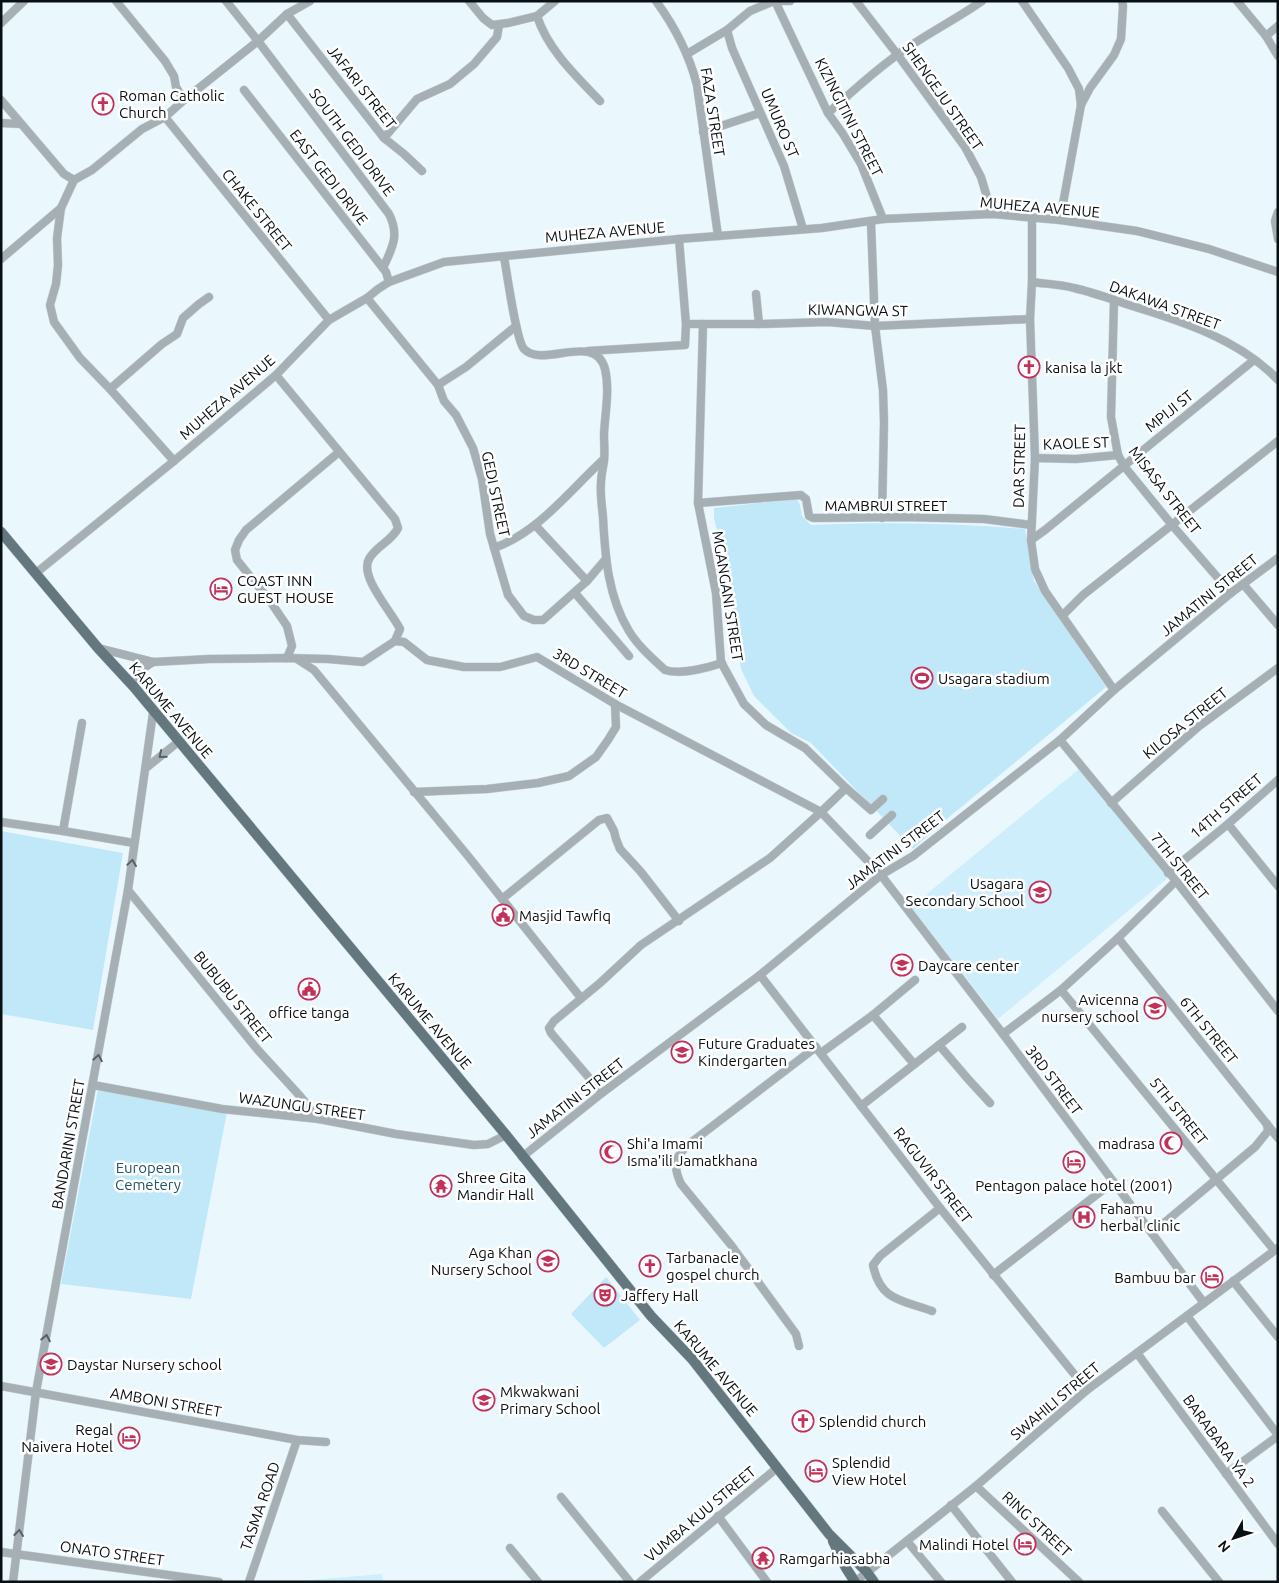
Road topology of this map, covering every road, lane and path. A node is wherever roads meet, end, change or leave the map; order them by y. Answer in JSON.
{"nodes":[{"id":1,"x":24,"y":1,"type":"edge"},
{"id":2,"x":116,"y":1,"type":"edge"},
{"id":3,"x":226,"y":1,"type":"edge"},
{"id":4,"x":310,"y":1,"type":"edge"},
{"id":5,"x":470,"y":1,"type":"edge"},
{"id":6,"x":555,"y":1,"type":"edge"},
{"id":7,"x":775,"y":1,"type":"edge"},
{"id":8,"x":779,"y":1,"type":"edge"},
{"id":9,"x":790,"y":1,"type":"edge"},
{"id":10,"x":856,"y":1,"type":"edge"},
{"id":11,"x":982,"y":1,"type":"edge"},
{"id":12,"x":1022,"y":1,"type":"edge"},
{"id":13,"x":1122,"y":1,"type":"edge"},
{"id":14,"x":1237,"y":1,"type":"edge"},
{"id":15,"x":659,"y":2,"type":"edge"},
{"id":16,"x":287,"y":14,"type":"junction"},
{"id":17,"x":537,"y":16,"type":"junction"},
{"id":18,"x":1,"y":23,"type":"edge"},
{"id":19,"x":499,"y":25,"type":"junction"},
{"id":20,"x":1278,"y":26,"type":"edge"},
{"id":21,"x":727,"y":30,"type":"junction"},
{"id":22,"x":1266,"y":36,"type":"junction"},
{"id":23,"x":258,"y":41,"type":"junction"},
{"id":24,"x":687,"y":54,"type":"junction"},
{"id":25,"x":897,"y":54,"type":"junction"},
{"id":26,"x":1278,"y":56,"type":"edge"},
{"id":27,"x":244,"y":90,"type":"dead end"},
{"id":28,"x":1,"y":100,"type":"edge"},
{"id":29,"x":184,"y":100,"type":"junction"},
{"id":30,"x":600,"y":101,"type":"dead end"},
{"id":31,"x":1081,"y":105,"type":"junction"},
{"id":32,"x":760,"y":113,"type":"junction"},
{"id":33,"x":828,"y":113,"type":"junction"},
{"id":34,"x":165,"y":117,"type":"junction"},
{"id":35,"x":1,"y":123,"type":"edge"},
{"id":36,"x":21,"y":124,"type":"junction"},
{"id":37,"x":703,"y":132,"type":"junction"},
{"id":38,"x":384,"y":138,"type":"junction"},
{"id":39,"x":422,"y":171,"type":"dead end"},
{"id":40,"x":74,"y":180,"type":"junction"},
{"id":41,"x":61,"y":208,"type":"junction"},
{"id":42,"x":1278,"y":212,"type":"edge"},
{"id":43,"x":992,"y":214,"type":"junction"},
{"id":44,"x":1032,"y":218,"type":"junction"},
{"id":45,"x":883,"y":219,"type":"junction"},
{"id":46,"x":1060,"y":220,"type":"junction"},
{"id":47,"x":871,"y":222,"type":"junction"},
{"id":48,"x":803,"y":229,"type":"junction"},
{"id":49,"x":718,"y":236,"type":"junction"},
{"id":50,"x":679,"y":239,"type":"junction"},
{"id":51,"x":1278,"y":239,"type":"edge"},
{"id":52,"x":504,"y":256,"type":"junction"},
{"id":53,"x":1,"y":259,"type":"edge"},
{"id":54,"x":383,"y":268,"type":"junction"},
{"id":55,"x":1278,"y":272,"type":"edge"},
{"id":56,"x":389,"y":282,"type":"junction"},
{"id":57,"x":1032,"y":282,"type":"junction"},
{"id":58,"x":756,"y":294,"type":"dead end"},
{"id":59,"x":209,"y":297,"type":"dead end"},
{"id":60,"x":367,"y":298,"type":"junction"},
{"id":61,"x":1114,"y":300,"type":"junction"},
{"id":62,"x":1030,"y":318,"type":"junction"},
{"id":63,"x":329,"y":320,"type":"junction"},
{"id":64,"x":686,"y":324,"type":"junction"},
{"id":65,"x":704,"y":324,"type":"junction"},
{"id":66,"x":759,"y":324,"type":"junction"},
{"id":67,"x":516,"y":326,"type":"junction"},
{"id":68,"x":875,"y":326,"type":"junction"},
{"id":69,"x":584,"y":351,"type":"junction"},
{"id":70,"x":1254,"y":360,"type":"junction"},
{"id":71,"x":276,"y":375,"type":"junction"},
{"id":72,"x":1278,"y":380,"type":"edge"},
{"id":73,"x":438,"y":385,"type":"junction"},
{"id":74,"x":110,"y":389,"type":"junction"},
{"id":75,"x":1278,"y":441,"type":"edge"},
{"id":76,"x":339,"y":452,"type":"junction"},
{"id":77,"x":1118,"y":455,"type":"junction"},
{"id":78,"x":1036,"y":458,"type":"junction"},
{"id":79,"x":604,"y":459,"type":"junction"},
{"id":80,"x":174,"y":461,"type":"junction"},
{"id":81,"x":1124,"y":466,"type":"junction"},
{"id":82,"x":698,"y":503,"type":"junction"},
{"id":83,"x":882,"y":518,"type":"junction"},
{"id":84,"x":1032,"y":525,"type":"junction"},
{"id":85,"x":1172,"y":525,"type":"junction"},
{"id":86,"x":536,"y":526,"type":"junction"},
{"id":87,"x":1,"y":532,"type":"edge"},
{"id":88,"x":1031,"y":540,"type":"junction"},
{"id":89,"x":494,"y":548,"type":"junction"},
{"id":90,"x":1278,"y":558,"type":"edge"},
{"id":91,"x":605,"y":560,"type":"junction"},
{"id":92,"x":36,"y":573,"type":"junction"},
{"id":93,"x":587,"y":581,"type":"junction"},
{"id":94,"x":1243,"y":584,"type":"junction"},
{"id":95,"x":575,"y":592,"type":"junction"},
{"id":96,"x":1231,"y":593,"type":"junction"},
{"id":97,"x":1063,"y":614,"type":"junction"},
{"id":98,"x":1278,"y":624,"type":"edge"},
{"id":99,"x":395,"y":641,"type":"junction"},
{"id":100,"x":98,"y":648,"type":"junction"},
{"id":101,"x":630,"y":656,"type":"dead end"},
{"id":102,"x":287,"y":658,"type":"junction"},
{"id":103,"x":296,"y":659,"type":"junction"},
{"id":104,"x":153,"y":662,"type":"junction"},
{"id":105,"x":722,"y":663,"type":"junction"},
{"id":106,"x":1278,"y":668,"type":"edge"},
{"id":107,"x":134,"y":687,"type":"junction"},
{"id":108,"x":1114,"y":690,"type":"junction"},
{"id":109,"x":615,"y":704,"type":"junction"},
{"id":110,"x":153,"y":713,"type":"junction"},
{"id":111,"x":82,"y":723,"type":"dead end"},
{"id":112,"x":1060,"y":740,"type":"junction"},
{"id":113,"x":178,"y":742,"type":"junction"},
{"id":114,"x":146,"y":768,"type":"junction"},
{"id":115,"x":1278,"y":780,"type":"edge"},
{"id":116,"x":846,"y":788,"type":"junction"},
{"id":117,"x":414,"y":792,"type":"junction"},
{"id":118,"x":883,"y":800,"type":"dead end"},
{"id":119,"x":1111,"y":803,"type":"junction"},
{"id":120,"x":821,"y":812,"type":"junction"},
{"id":121,"x":892,"y":815,"type":"dead end"},
{"id":122,"x":1,"y":822,"type":"edge"},
{"id":123,"x":1228,"y":824,"type":"junction"},
{"id":124,"x":63,"y":830,"type":"junction"},
{"id":125,"x":870,"y":835,"type":"dead end"},
{"id":126,"x":134,"y":843,"type":"junction"},
{"id":127,"x":1168,"y":873,"type":"junction"},
{"id":128,"x":881,"y":875,"type":"junction"},
{"id":129,"x":1176,"y":881,"type":"junction"},
{"id":130,"x":1278,"y":886,"type":"edge"},
{"id":131,"x":128,"y":890,"type":"junction"},
{"id":132,"x":502,"y":899,"type":"junction"},
{"id":133,"x":679,"y":921,"type":"junction"},
{"id":134,"x":1118,"y":938,"type":"junction"},
{"id":135,"x":760,"y":975,"type":"junction"},
{"id":136,"x":915,"y":980,"type":"dead end"},
{"id":137,"x":1061,"y":990,"type":"junction"},
{"id":138,"x":581,"y":998,"type":"junction"},
{"id":139,"x":1278,"y":1011,"type":"edge"},
{"id":140,"x":873,"y":1015,"type":"junction"},
{"id":141,"x":962,"y":1027,"type":"dead end"},
{"id":142,"x":1003,"y":1034,"type":"junction"},
{"id":143,"x":939,"y":1045,"type":"junction"},
{"id":144,"x":818,"y":1050,"type":"junction"},
{"id":145,"x":914,"y":1064,"type":"junction"},
{"id":146,"x":93,"y":1086,"type":"junction"},
{"id":147,"x":602,"y":1094,"type":"junction"},
{"id":148,"x":990,"y":1103,"type":"dead end"},
{"id":149,"x":861,"y":1106,"type":"junction"},
{"id":150,"x":319,"y":1119,"type":"junction"},
{"id":151,"x":1267,"y":1124,"type":"junction"},
{"id":152,"x":506,"y":1135,"type":"junction"},
{"id":153,"x":1278,"y":1138,"type":"edge"},
{"id":154,"x":522,"y":1157,"type":"junction"},
{"id":155,"x":1216,"y":1179,"type":"junction"},
{"id":156,"x":1113,"y":1182,"type":"junction"},
{"id":157,"x":940,"y":1208,"type":"junction"},
{"id":158,"x":1152,"y":1233,"type":"junction"},
{"id":159,"x":1276,"y":1249,"type":"edge"},
{"id":160,"x":993,"y":1275,"type":"junction"},
{"id":161,"x":1233,"y":1281,"type":"junction"},
{"id":162,"x":1204,"y":1303,"type":"junction"},
{"id":163,"x":932,"y":1311,"type":"dead end"},
{"id":164,"x":1187,"y":1316,"type":"junction"},
{"id":165,"x":1278,"y":1337,"type":"edge"},
{"id":166,"x":799,"y":1346,"type":"dead end"},
{"id":167,"x":1137,"y":1353,"type":"junction"},
{"id":168,"x":1,"y":1386,"type":"edge"},
{"id":169,"x":1087,"y":1390,"type":"junction"},
{"id":170,"x":36,"y":1392,"type":"junction"},
{"id":171,"x":1278,"y":1435,"type":"edge"},
{"id":172,"x":297,"y":1440,"type":"junction"},
{"id":173,"x":326,"y":1442,"type":"dead end"},
{"id":174,"x":777,"y":1468,"type":"junction"},
{"id":175,"x":1226,"y":1474,"type":"junction"},
{"id":176,"x":976,"y":1486,"type":"junction"},
{"id":177,"x":561,"y":1497,"type":"dead end"},
{"id":178,"x":951,"y":1505,"type":"junction"},
{"id":179,"x":1162,"y":1511,"type":"dead end"},
{"id":180,"x":718,"y":1516,"type":"junction"},
{"id":181,"x":829,"y":1534,"type":"junction"},
{"id":182,"x":907,"y":1541,"type":"junction"},
{"id":183,"x":1278,"y":1544,"type":"edge"},
{"id":184,"x":510,"y":1548,"type":"dead end"},
{"id":185,"x":1,"y":1552,"type":"edge"},
{"id":186,"x":16,"y":1554,"type":"junction"},
{"id":187,"x":867,"y":1572,"type":"junction"},
{"id":188,"x":12,"y":1582,"type":"edge"},
{"id":189,"x":219,"y":1582,"type":"edge"},
{"id":190,"x":249,"y":1582,"type":"edge"},
{"id":191,"x":538,"y":1582,"type":"edge"},
{"id":192,"x":630,"y":1582,"type":"edge"},
{"id":193,"x":640,"y":1582,"type":"edge"},
{"id":194,"x":767,"y":1582,"type":"edge"},
{"id":195,"x":855,"y":1582,"type":"edge"},
{"id":196,"x":874,"y":1582,"type":"edge"},
{"id":197,"x":941,"y":1582,"type":"edge"},
{"id":198,"x":1012,"y":1582,"type":"edge"},
{"id":199,"x":1079,"y":1582,"type":"edge"},
{"id":200,"x":1219,"y":1582,"type":"edge"}],
"edges":[{"from":1,"to":18,"type":"street"},
{"from":2,"to":29,"type":"street"},
{"from":3,"to":23,"type":"street","name":"SOUTH GEDI DRIVE"},
{"from":4,"to":16,"type":"street"},
{"from":5,"to":19,"type":"street"},
{"from":6,"to":17,"type":"street"},
{"from":7,"to":21,"type":"street"},
{"from":7,"to":33,"type":"street","name":"KIZINGITINI STREET"},
{"from":8,"to":9,"type":"street"},
{"from":10,"to":25,"type":"street","name":"SHENGEJU STREET"},
{"from":11,"to":25,"type":"street"},
{"from":12,"to":31,"type":"street"},
{"from":13,"to":31,"type":"street"},
{"from":14,"to":22,"type":"street"},
{"from":15,"to":24,"type":"street","name":"FAZA STREET"},
{"from":16,"to":23,"type":"street"},
{"from":16,"to":38,"type":"street","name":"JAFARI STREET"},
{"from":17,"to":19,"type":"street"},
{"from":17,"to":30,"type":"street"},
{"from":19,"to":38,"type":"street"},
{"from":20,"to":22,"type":"street"},
{"from":21,"to":24,"type":"street"},
{"from":21,"to":32,"type":"street","name":"UMURO ST"},
{"from":22,"to":26,"type":"street"},
{"from":23,"to":29,"type":"street"},
{"from":23,"to":54,"type":"street","name":"SOUTH GEDI DRIVE"},
{"from":24,"to":37,"type":"street","name":"FAZA STREET"},
{"from":25,"to":33,"type":"street"},
{"from":25,"to":43,"type":"street","name":"SHENGEJU STREET"},
{"from":27,"to":54,"type":"street","name":"EAST GEDI DRIVE"},
{"from":28,"to":36,"type":"street"},
{"from":29,"to":34,"type":"street"},
{"from":31,"to":46,"type":"street"},
{"from":32,"to":37,"type":"street"},
{"from":32,"to":48,"type":"street","name":"UMURO ST"},
{"from":33,"to":45,"type":"street","name":"KIZINGITINI STREET"},
{"from":34,"to":40,"type":"street"},
{"from":34,"to":63,"type":"street","name":"CHAKE STREET"},
{"from":35,"to":36,"type":"street"},
{"from":36,"to":40,"type":"street"},
{"from":37,"to":49,"type":"street","name":"FAZA STREET"},
{"from":38,"to":39,"type":"street","name":"JAFARI STREET"},
{"from":40,"to":41,"type":"street"},
{"from":41,"to":53,"type":"street"},
{"from":41,"to":74,"type":"street"},
{"from":42,"to":51,"type":"street"},
{"from":43,"to":44,"type":"street","name":"MUHEZA AVENUE"},
{"from":43,"to":45,"type":"street","name":"MUHEZA AVENUE"},
{"from":44,"to":46,"type":"street","name":"MUHEZA AVENUE"},
{"from":44,"to":57,"type":"street","name":"DAR STREET"},
{"from":45,"to":47,"type":"street","name":"MUHEZA AVENUE"},
{"from":46,"to":55,"type":"street","name":"MUHEZA AVENUE"},
{"from":47,"to":48,"type":"street","name":"MUHEZA AVENUE"},
{"from":47,"to":68,"type":"street"},
{"from":48,"to":49,"type":"street","name":"MUHEZA AVENUE"},
{"from":49,"to":50,"type":"street","name":"MUHEZA AVENUE"},
{"from":50,"to":52,"type":"street","name":"MUHEZA AVENUE"},
{"from":50,"to":64,"type":"street"},
{"from":52,"to":56,"type":"street","name":"MUHEZA AVENUE"},
{"from":52,"to":67,"type":"street"},
{"from":54,"to":56,"type":"street","name":"EAST GEDI DRIVE"},
{"from":56,"to":60,"type":"street","name":"MUHEZA AVENUE"},
{"from":57,"to":61,"type":"street","name":"DAKAWA STREET"},
{"from":57,"to":62,"type":"street","name":"DAR STREET"},
{"from":58,"to":66,"type":"street"},
{"from":59,"to":74,"type":"street"},
{"from":60,"to":63,"type":"street","name":"MUHEZA AVENUE"},
{"from":60,"to":73,"type":"street","name":"GEDI STREET"},
{"from":61,"to":70,"type":"street","name":"DAKAWA STREET"},
{"from":61,"to":77,"type":"street","name":"MISASA STREET"},
{"from":62,"to":68,"type":"street","name":"KIWANGWA ST"},
{"from":62,"to":78,"type":"street","name":"DAR STREET"},
{"from":63,"to":71,"type":"street","name":"MUHEZA AVENUE"},
{"from":64,"to":65,"type":"street","name":"KIWANGWA ST"},
{"from":64,"to":69,"type":"street"},
{"from":65,"to":66,"type":"street","name":"KIWANGWA ST"},
{"from":65,"to":82,"type":"street","name":"MGANGANI STREET"},
{"from":66,"to":68,"type":"street","name":"KIWANGWA ST"},
{"from":67,"to":69,"type":"street"},
{"from":67,"to":73,"type":"street"},
{"from":68,"to":83,"type":"street"},
{"from":69,"to":79,"type":"street"},
{"from":70,"to":72,"type":"street","name":"DAKAWA STREET"},
{"from":70,"to":81,"type":"street","name":"MPIJI ST"},
{"from":71,"to":76,"type":"street"},
{"from":71,"to":80,"type":"street","name":"MUHEZA AVENUE"},
{"from":73,"to":89,"type":"street","name":"GEDI STREET"},
{"from":74,"to":80,"type":"street"},
{"from":75,"to":85,"type":"street"},
{"from":76,"to":99,"type":"street"},
{"from":76,"to":102,"type":"street"},
{"from":77,"to":78,"type":"street","name":"KAOLE ST"},
{"from":77,"to":81,"type":"street","name":"MISASA STREET"},
{"from":78,"to":84,"type":"street","name":"DAR STREET"},
{"from":79,"to":86,"type":"street"},
{"from":79,"to":91,"type":"street"},
{"from":80,"to":92,"type":"street","name":"MUHEZA AVENUE"},
{"from":81,"to":85,"type":"street","name":"MISASA STREET"},
{"from":81,"to":88,"type":"street","name":"MPIJI ST"},
{"from":82,"to":83,"type":"street","name":"MAMBRUI STREET"},
{"from":82,"to":105,"type":"street","name":"MGANGANI STREET"},
{"from":83,"to":84,"type":"street","name":"MAMBRUI STREET"},
{"from":84,"to":88,"type":"street","name":"DAR STREET"},
{"from":85,"to":96,"type":"street","name":"MISASA STREET"},
{"from":85,"to":97,"type":"street"},
{"from":86,"to":89,"type":"street"},
{"from":86,"to":93,"type":"street"},
{"from":87,"to":92,"type":"main road","name":"KARUME AVENUE"},
{"from":88,"to":97,"type":"street","name":"DAR STREET"},
{"from":89,"to":95,"type":"street","name":"GEDI STREET"},
{"from":90,"to":94,"type":"street","name":"JAMATINI STREET"},
{"from":91,"to":93,"type":"street","name":"GEDI STREET"},
{"from":91,"to":105,"type":"street"},
{"from":92,"to":100,"type":"main road","name":"KARUME AVENUE"},
{"from":93,"to":95,"type":"street","name":"GEDI STREET"},
{"from":94,"to":96,"type":"street","name":"JAMATINI STREET"},
{"from":94,"to":98,"type":"street"},
{"from":95,"to":101,"type":"street"},
{"from":96,"to":108,"type":"street","name":"JAMATINI STREET"},
{"from":97,"to":108,"type":"street","name":"DAR STREET"},
{"from":99,"to":103,"type":"street"},
{"from":99,"to":109,"type":"street","name":"3RD STREET"},
{"from":100,"to":104,"type":"street"},
{"from":100,"to":107,"type":"main road","name":"KARUME AVENUE"},
{"from":102,"to":103,"type":"street"},
{"from":102,"to":104,"type":"street"},
{"from":103,"to":117,"type":"street"},
{"from":104,"to":107,"type":"street"},
{"from":105,"to":116,"type":"street","name":"MGANGANI STREET"},
{"from":106,"to":119,"type":"street","name":"KILOSA STREET"},
{"from":107,"to":110,"type":"main road","name":"KARUME AVENUE"},
{"from":108,"to":112,"type":"street","name":"JAMATINI STREET"},
{"from":109,"to":117,"type":"street"},
{"from":109,"to":120,"type":"street","name":"3RD STREET"},
{"from":110,"to":113,"type":"main road","name":"KARUME AVENUE"},
{"from":110,"to":114,"type":"street","name":"BANDARINI STREET"},
{"from":111,"to":124,"type":"street"},
{"from":112,"to":119,"type":"street","name":"7TH STREET"},
{"from":112,"to":128,"type":"street","name":"JAMATINI STREET"},
{"from":113,"to":114,"type":"street","one_way":true},
{"from":113,"to":152,"type":"main road","name":"KARUME AVENUE"},
{"from":114,"to":126,"type":"street","name":"BANDARINI STREET"},
{"from":115,"to":123,"type":"street","name":"14TH STREET"},
{"from":116,"to":118,"type":"street","name":"MGANGANI STREET"},
{"from":116,"to":120,"type":"street"},
{"from":117,"to":132,"type":"street"},
{"from":119,"to":127,"type":"street","name":"7TH STREET"},
{"from":120,"to":128,"type":"street"},
{"from":120,"to":133,"type":"street"},
{"from":121,"to":125,"type":"street"},
{"from":122,"to":124,"type":"street"},
{"from":123,"to":127,"type":"street","name":"14TH STREET"},
{"from":123,"to":130,"type":"street"},
{"from":124,"to":126,"type":"street"},
{"from":131,"to":126,"type":"street","name":"BANDARINI STREET","one_way":true},
{"from":127,"to":129,"type":"street","name":"7TH STREET"},
{"from":128,"to":135,"type":"street","name":"JAMATINI STREET"},
{"from":128,"to":142,"type":"street","name":"3RD STREET"},
{"from":129,"to":134,"type":"street"},
{"from":129,"to":139,"type":"street","name":"7TH STREET"},
{"from":146,"to":131,"type":"street","name":"BANDARINI STREET","one_way":true},
{"from":131,"to":150,"type":"street","name":"BUBUBU STREET"},
{"from":132,"to":133,"type":"street"},
{"from":132,"to":138,"type":"street"},
{"from":133,"to":138,"type":"street"},
{"from":134,"to":137,"type":"street"},
{"from":134,"to":151,"type":"street","name":"6TH STREET"},
{"from":135,"to":144,"type":"street","name":"RAGUVIR STREET"},
{"from":135,"to":147,"type":"street","name":"JAMATINI STREET"},
{"from":136,"to":140,"type":"street"},
{"from":137,"to":142,"type":"street"},
{"from":137,"to":155,"type":"street","name":"5TH STREET"},
{"from":138,"to":147,"type":"street"},
{"from":140,"to":144,"type":"street"},
{"from":140,"to":145,"type":"street"},
{"from":141,"to":143,"type":"street"},
{"from":142,"to":156,"type":"street","name":"3RD STREET"},
{"from":143,"to":145,"type":"street"},
{"from":143,"to":148,"type":"street"},
{"from":144,"to":149,"type":"street","name":"RAGUVIR STREET"},
{"from":144,"to":166,"type":"street"},
{"from":145,"to":149,"type":"street"},
{"from":146,"to":150,"type":"street","name":"WAZUNGU STREET"},
{"from":170,"to":146,"type":"street","name":"BANDARINI STREET","one_way":true},
{"from":147,"to":154,"type":"street","name":"JAMATINI STREET"},
{"from":149,"to":157,"type":"street","name":"RAGUVIR STREET"},
{"from":150,"to":152,"type":"street","name":"WAZUNGU STREET"},
{"from":151,"to":153,"type":"street","name":"6TH STREET"},
{"from":151,"to":155,"type":"street"},
{"from":152,"to":154,"type":"main road","name":"KARUME AVENUE"},
{"from":154,"to":174,"type":"main road","name":"KARUME AVENUE"},
{"from":155,"to":158,"type":"street"},
{"from":155,"to":159,"type":"street","name":"5TH STREET"},
{"from":156,"to":158,"type":"street","name":"3RD STREET"},
{"from":156,"to":160,"type":"street"},
{"from":157,"to":160,"type":"street","name":"RAGUVIR STREET"},
{"from":157,"to":163,"type":"street"},
{"from":158,"to":162,"type":"street","name":"3RD STREET"},
{"from":159,"to":161,"type":"street","name":"SWAHILI STREET"},
{"from":160,"to":169,"type":"street","name":"RAGUVIR STREET"},
{"from":161,"to":162,"type":"street","name":"SWAHILI STREET"},
{"from":161,"to":165,"type":"street"},
{"from":162,"to":164,"type":"street","name":"SWAHILI STREET"},
{"from":164,"to":167,"type":"street","name":"SWAHILI STREET"},
{"from":164,"to":171,"type":"street"},
{"from":167,"to":169,"type":"street","name":"SWAHILI STREET"},
{"from":167,"to":175,"type":"street","name":"BARABARA YA 2"},
{"from":168,"to":170,"type":"street","name":"AMBONI STREET"},
{"from":169,"to":176,"type":"street","name":"SWAHILI STREET"},
{"from":170,"to":172,"type":"street","name":"AMBONI STREET"},
{"from":186,"to":170,"type":"street","name":"BANDARINI STREET","one_way":true},
{"from":171,"to":175,"type":"street"},
{"from":172,"to":173,"type":"street","name":"AMBONI STREET"},
{"from":172,"to":190,"type":"street","name":"TASMA ROAD"},
{"from":174,"to":180,"type":"street","name":"VUMBA KUU STREET"},
{"from":174,"to":181,"type":"main road","name":"KARUME AVENUE"},
{"from":175,"to":183,"type":"street","name":"BARABARA YA 2"},
{"from":176,"to":178,"type":"street","name":"SWAHILI STREET"},
{"from":176,"to":199,"type":"street","name":"RING STREET"},
{"from":177,"to":192,"type":"street"},
{"from":178,"to":182,"type":"street","name":"SWAHILI STREET"},
{"from":178,"to":198,"type":"street"},
{"from":179,"to":200,"type":"street"},
{"from":180,"to":193,"type":"street","name":"VUMBA KUU STREET"},
{"from":180,"to":194,"type":"street"},
{"from":181,"to":187,"type":"main road","name":"KARUME AVENUE"},
{"from":181,"to":195,"type":"main road","name":"KARUME AVENUE"},
{"from":182,"to":187,"type":"street","name":"SWAHILI STREET"},
{"from":182,"to":197,"type":"street"},
{"from":184,"to":191,"type":"street"},
{"from":185,"to":186,"type":"street","name":"ONATO STREET"},
{"from":186,"to":188,"type":"street","name":"BANDARINI STREET"},
{"from":186,"to":189,"type":"street","name":"ONATO STREET"},
{"from":187,"to":195,"type":"street","name":"SWAHILI STREET"},
{"from":187,"to":196,"type":"main road","name":"KARUME AVENUE"}]}
